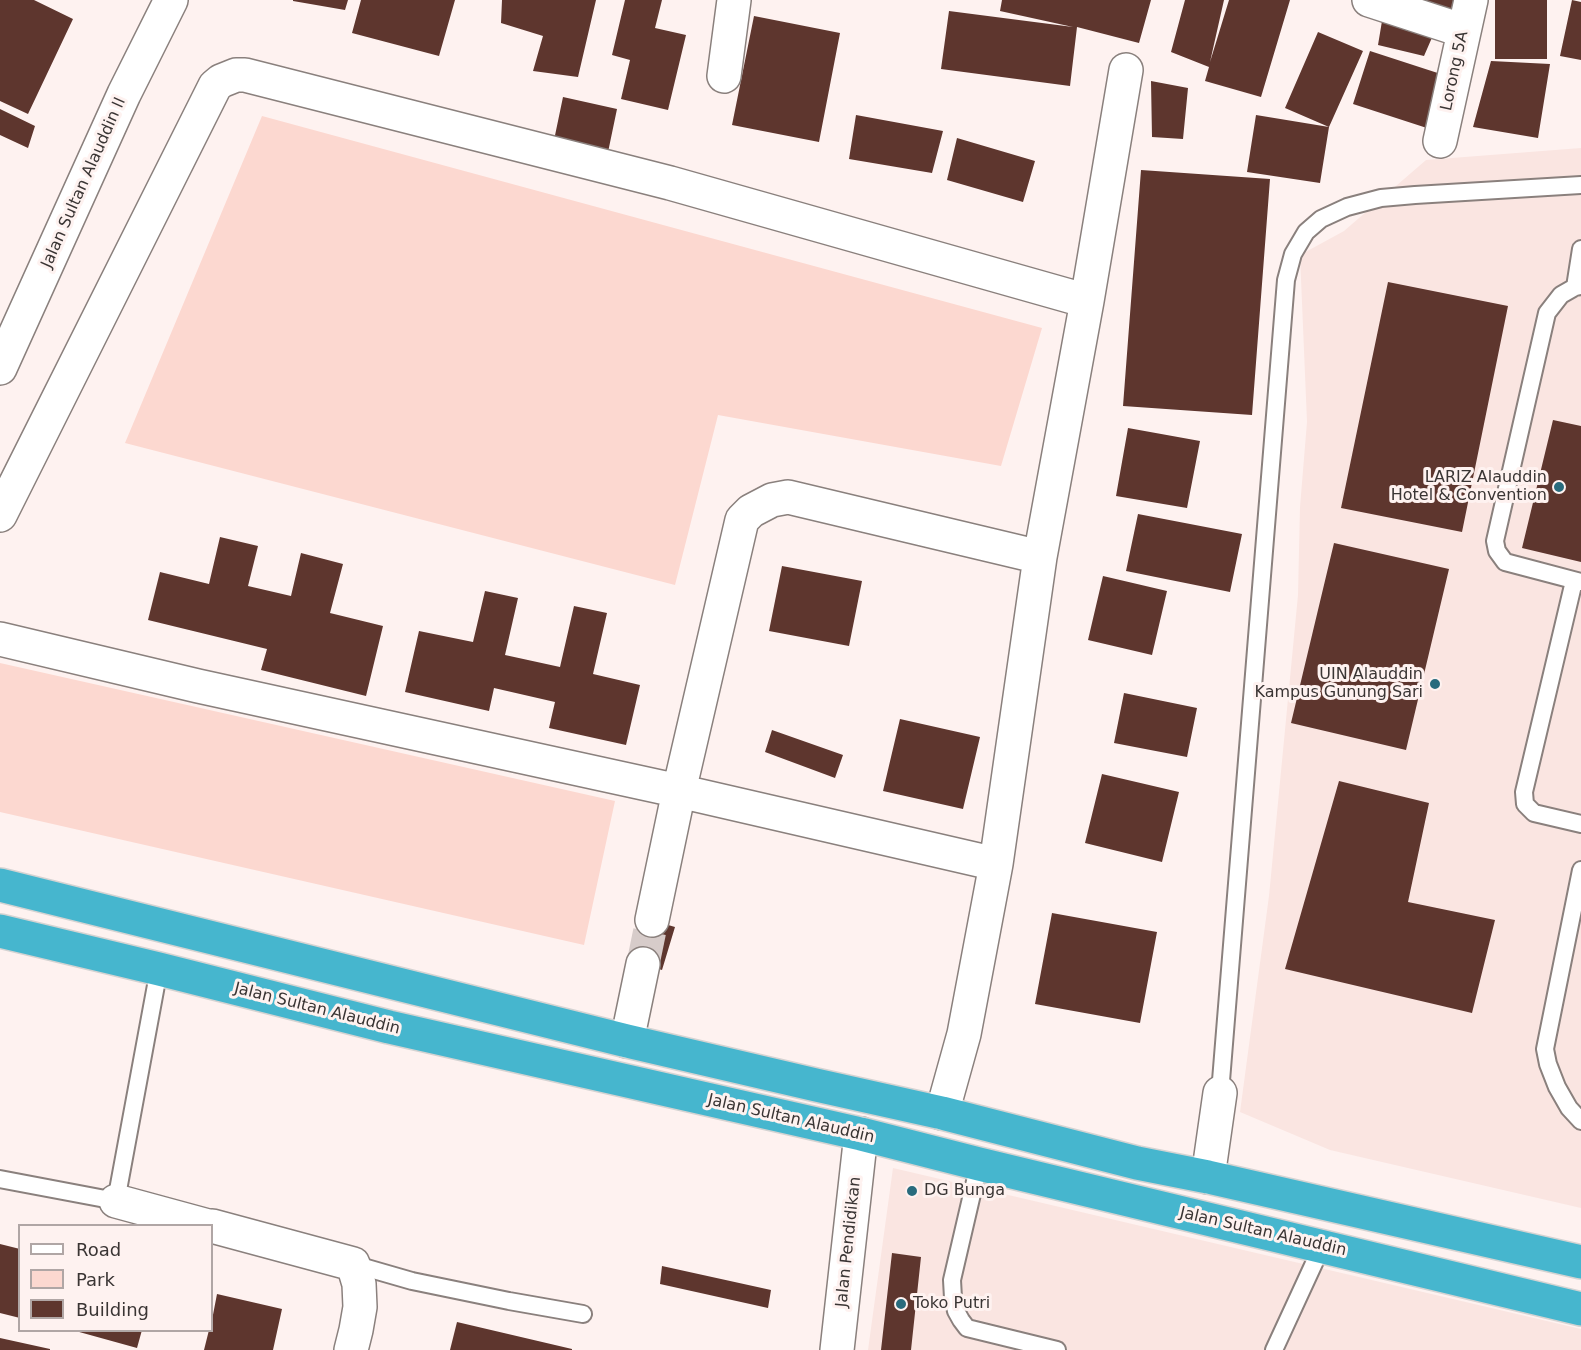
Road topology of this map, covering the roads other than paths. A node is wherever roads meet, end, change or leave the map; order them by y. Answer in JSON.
{"nodes":[{"id":1,"x":171,"y":0,"type":"edge"},
{"id":2,"x":734,"y":0,"type":"edge"},
{"id":3,"x":1369,"y":0,"type":"edge"},
{"id":4,"x":1468,"y":15,"type":"edge"},
{"id":5,"x":1126,"y":70,"type":"dead end"},
{"id":6,"x":724,"y":75,"type":"dead end"},
{"id":7,"x":1440,"y":141,"type":"dead end"},
{"id":8,"x":1581,"y":185,"type":"edge"},
{"id":9,"x":1581,"y":249,"type":"edge"},
{"id":10,"x":1578,"y":286,"type":"edge"},
{"id":11,"x":1087,"y":301,"type":"junction"},
{"id":12,"x":0,"y":368,"type":"edge"},
{"id":13,"x":0,"y":515,"type":"edge"},
{"id":14,"x":1040,"y":557,"type":"junction"},
{"id":15,"x":1578,"y":581,"type":"edge"},
{"id":16,"x":0,"y":639,"type":"edge"},
{"id":17,"x":679,"y":791,"type":"junction"},
{"id":18,"x":1581,"y":824,"type":"edge"},
{"id":19,"x":996,"y":864,"type":"junction"},
{"id":20,"x":1581,"y":870,"type":"edge"},
{"id":21,"x":0,"y":885,"type":"edge"},
{"id":22,"x":652,"y":920,"type":"tunnel mouth"},
{"id":23,"x":0,"y":931,"type":"edge"},
{"id":24,"x":159,"y":969,"type":"junction"},
{"id":25,"x":640,"y":981,"type":"tunnel mouth"},
{"id":26,"x":627,"y":1041,"type":"junction"},
{"id":27,"x":1220,"y":1093,"type":"joint"},
{"id":28,"x":942,"y":1113,"type":"junction"},
{"id":29,"x":1581,"y":1121,"type":"edge"},
{"id":30,"x":861,"y":1134,"type":"junction"},
{"id":31,"x":979,"y":1164,"type":"junction"},
{"id":32,"x":1208,"y":1177,"type":"junction"},
{"id":33,"x":0,"y":1179,"type":"edge"},
{"id":34,"x":116,"y":1201,"type":"junction"},
{"id":35,"x":202,"y":1224,"type":"edge"},
{"id":36,"x":213,"y":1227,"type":"edge"},
{"id":37,"x":1322,"y":1246,"type":"junction"},
{"id":38,"x":1581,"y":1262,"type":"edge"},
{"id":39,"x":356,"y":1274,"type":"junction"},
{"id":40,"x":1581,"y":1309,"type":"edge"},
{"id":41,"x":583,"y":1314,"type":"dead end"},
{"id":42,"x":351,"y":1350,"type":"edge"},
{"id":43,"x":837,"y":1350,"type":"edge"},
{"id":44,"x":1057,"y":1350,"type":"edge"},
{"id":45,"x":1274,"y":1350,"type":"edge"}],
"edges":[{"from":1,"to":12,"type":"street","name":"Jalan Sultan Alauddin II"},
{"from":2,"to":6,"type":"street"},
{"from":3,"to":4,"type":"street"},
{"from":4,"to":7,"type":"street","name":"Lorong 5A"},
{"from":5,"to":11,"type":"street"},
{"from":8,"to":27,"type":"lane"},
{"from":9,"to":10,"type":"lane"},
{"from":10,"to":15,"type":"lane"},
{"from":11,"to":13,"type":"street"},
{"from":11,"to":14,"type":"street"},
{"from":14,"to":17,"type":"street"},
{"from":14,"to":19,"type":"street"},
{"from":15,"to":18,"type":"lane"},
{"from":16,"to":17,"type":"street"},
{"from":17,"to":19,"type":"street"},
{"from":17,"to":22,"type":"street"},
{"from":19,"to":28,"type":"street"},
{"from":20,"to":29,"type":"lane"},
{"from":21,"to":26,"type":"highway"},
{"from":23,"to":24,"type":"highway","name":"Jalan Sultan Alauddin"},
{"from":24,"to":30,"type":"highway","name":"Jalan Sultan Alauddin"},
{"from":24,"to":34,"type":"lane"},
{"from":25,"to":26,"type":"street"},
{"from":26,"to":28,"type":"highway"},
{"from":27,"to":32,"type":"street"},
{"from":28,"to":32,"type":"highway"},
{"from":30,"to":31,"type":"highway","name":"Jalan Sultan Alauddin"},
{"from":30,"to":43,"type":"street","name":"Jalan Pendidikan"},
{"from":31,"to":37,"type":"highway","name":"Jalan Sultan Alauddin"},
{"from":31,"to":44,"type":"lane"},
{"from":32,"to":38,"type":"highway"},
{"from":33,"to":34,"type":"lane"},
{"from":34,"to":35,"type":"street"},
{"from":36,"to":39,"type":"street"},
{"from":37,"to":40,"type":"highway","name":"Jalan Sultan Alauddin"},
{"from":37,"to":45,"type":"lane"},
{"from":39,"to":41,"type":"lane"},
{"from":39,"to":42,"type":"street"}]}
